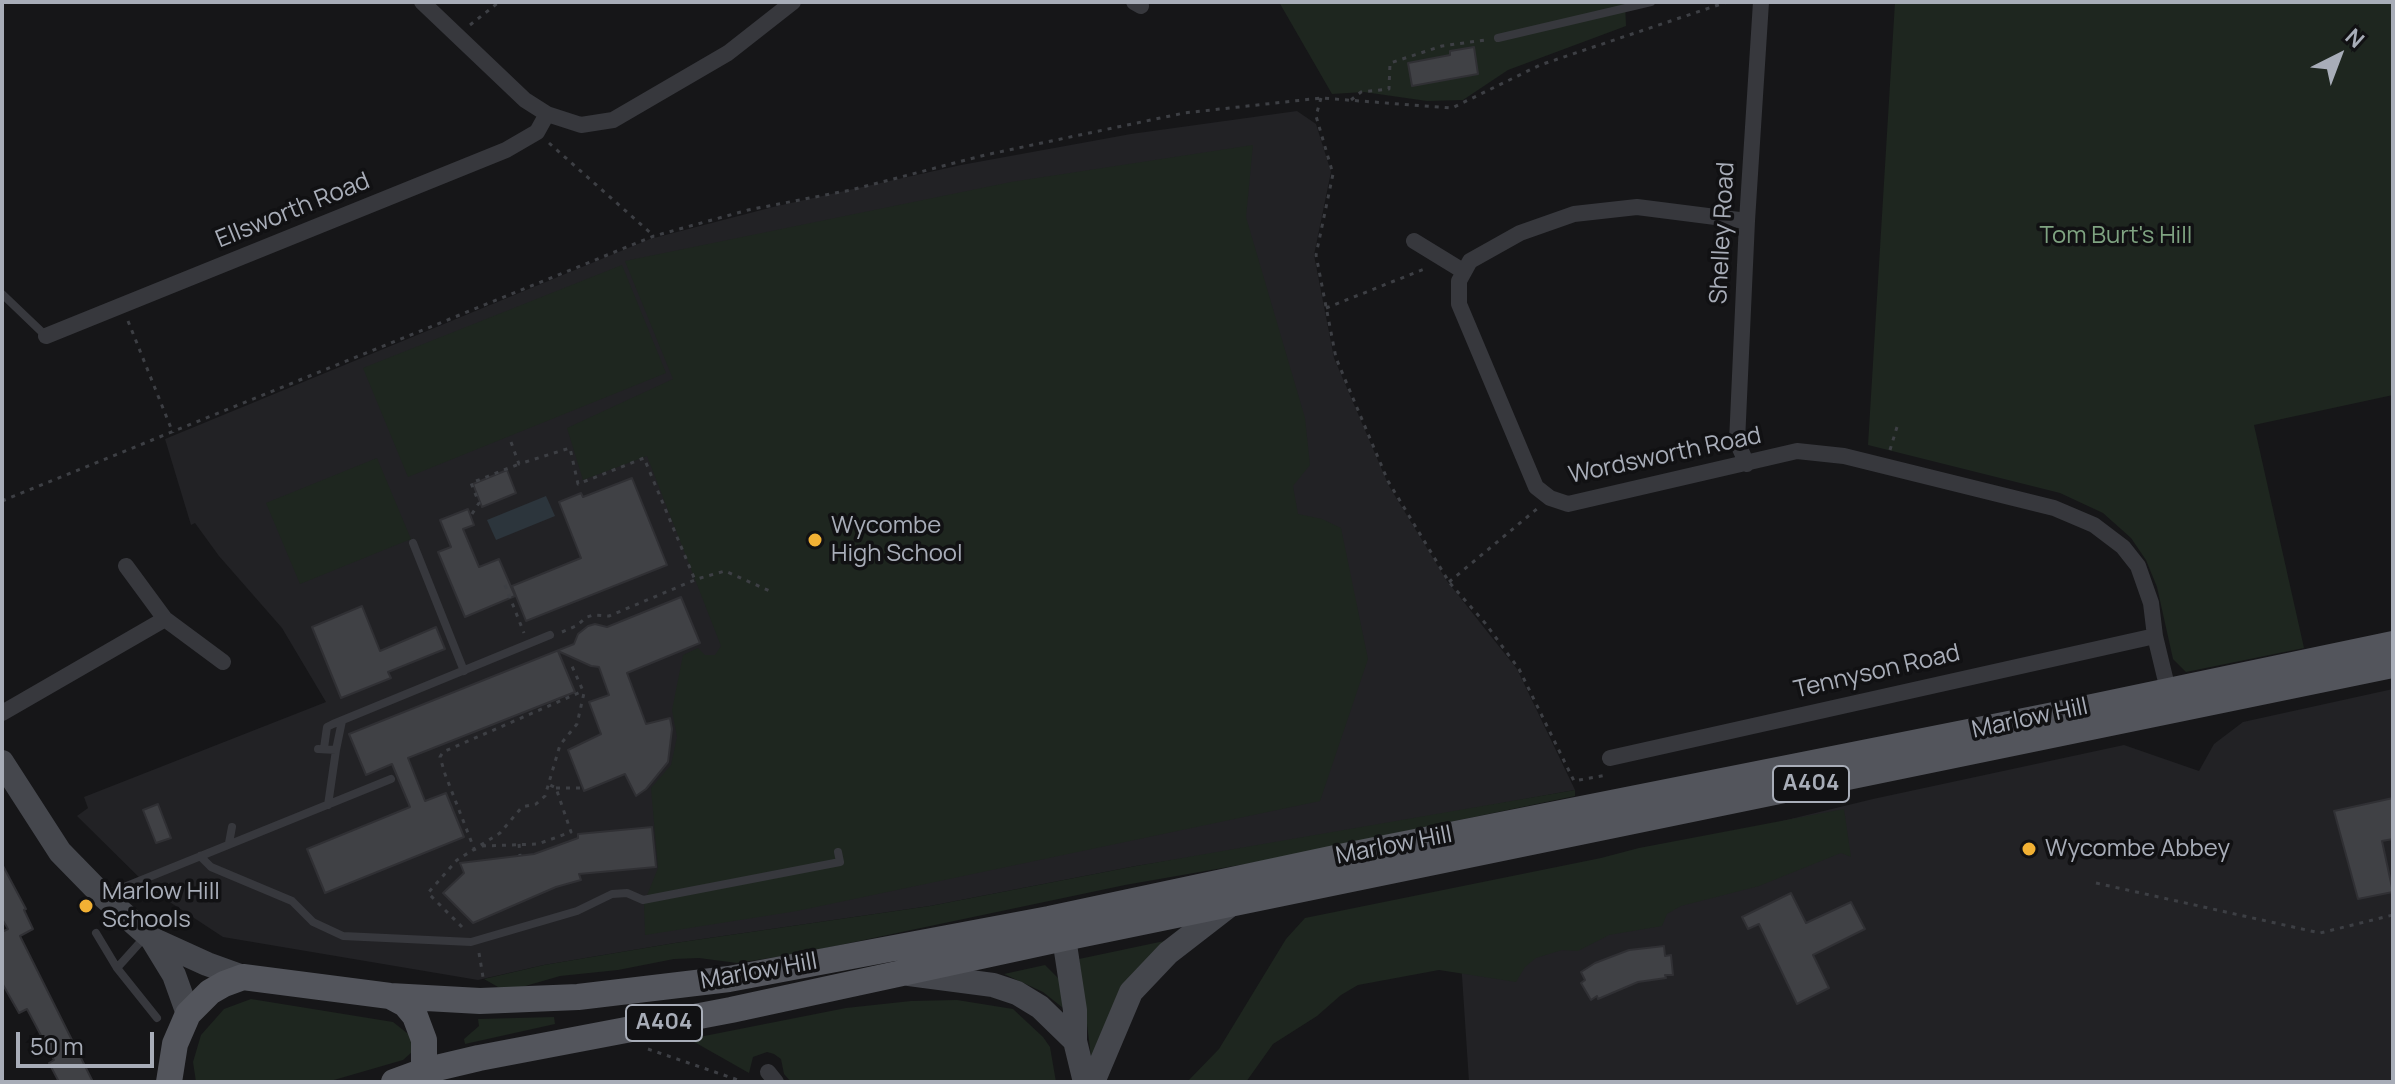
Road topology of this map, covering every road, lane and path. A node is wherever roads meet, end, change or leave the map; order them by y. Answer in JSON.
{"nodes":[{"id":1,"x":422,"y":2,"type":"edge"},
{"id":2,"x":499,"y":2,"type":"edge"},
{"id":3,"x":793,"y":2,"type":"edge"},
{"id":4,"x":1651,"y":2,"type":"edge"},
{"id":5,"x":1727,"y":2,"type":"edge"},
{"id":6,"x":1761,"y":2,"type":"edge"},
{"id":7,"x":457,"y":35,"type":"junction"},
{"id":8,"x":1498,"y":38,"type":"joint"},
{"id":9,"x":1321,"y":98,"type":"junction"},
{"id":10,"x":1351,"y":100,"type":"junction"},
{"id":11,"x":547,"y":114,"type":"junction"},
{"id":12,"x":537,"y":132,"type":"junction"},
{"id":13,"x":1747,"y":221,"type":"junction"},
{"id":14,"x":654,"y":236,"type":"junction"},
{"id":15,"x":1414,"y":241,"type":"dead end"},
{"id":16,"x":1447,"y":260,"type":"junction"},
{"id":17,"x":1463,"y":271,"type":"junction"},
{"id":18,"x":2,"y":294,"type":"edge"},
{"id":19,"x":122,"y":306,"type":"junction"},
{"id":20,"x":1326,"y":308,"type":"junction"},
{"id":21,"x":46,"y":336,"type":"joint"},
{"id":22,"x":1897,"y":427,"type":"dead end"},
{"id":23,"x":173,"y":433,"type":"junction"},
{"id":24,"x":511,"y":442,"type":"dead end"},
{"id":25,"x":519,"y":464,"type":"junction"},
{"id":26,"x":1747,"y":464,"type":"junction"},
{"id":27,"x":1885,"y":467,"type":"junction"},
{"id":28,"x":1550,"y":498,"type":"junction"},
{"id":29,"x":2,"y":501,"type":"edge"},
{"id":30,"x":472,"y":514,"type":"dead end"},
{"id":31,"x":413,"y":543,"type":"dead end"},
{"id":32,"x":126,"y":566,"type":"dead end"},
{"id":33,"x":695,"y":580,"type":"junction"},
{"id":34,"x":1449,"y":582,"type":"junction"},
{"id":35,"x":505,"y":585,"type":"dead end"},
{"id":36,"x":772,"y":592,"type":"dead end"},
{"id":37,"x":165,"y":619,"type":"junction"},
{"id":38,"x":554,"y":634,"type":"joint"},
{"id":39,"x":2155,"y":636,"type":"junction"},
{"id":40,"x":2393,"y":644,"type":"edge"},
{"id":41,"x":529,"y":645,"type":"junction"},
{"id":42,"x":223,"y":662,"type":"dead end"},
{"id":43,"x":571,"y":664,"type":"dead end"},
{"id":44,"x":2393,"y":665,"type":"edge"},
{"id":45,"x":464,"y":671,"type":"junction"},
{"id":46,"x":2168,"y":690,"type":"junction"},
{"id":47,"x":583,"y":691,"type":"junction"},
{"id":48,"x":2,"y":713,"type":"edge"},
{"id":49,"x":342,"y":721,"type":"junction"},
{"id":50,"x":336,"y":750,"type":"junction"},
{"id":51,"x":1610,"y":758,"type":"dead end"},
{"id":52,"x":2,"y":762,"type":"edge"},
{"id":53,"x":391,"y":779,"type":"dead end"},
{"id":54,"x":1584,"y":779,"type":"dead end"},
{"id":55,"x":550,"y":785,"type":"junction"},
{"id":56,"x":556,"y":788,"type":"junction"},
{"id":57,"x":583,"y":788,"type":"dead end"},
{"id":58,"x":328,"y":805,"type":"junction"},
{"id":59,"x":232,"y":827,"type":"dead end"},
{"id":60,"x":229,"y":843,"type":"junction"},
{"id":61,"x":519,"y":844,"type":"junction"},
{"id":62,"x":482,"y":846,"type":"junction"},
{"id":63,"x":475,"y":851,"type":"junction"},
{"id":64,"x":838,"y":852,"type":"dead end"},
{"id":65,"x":520,"y":855,"type":"dead end"},
{"id":66,"x":200,"y":856,"type":"junction"},
{"id":67,"x":2096,"y":883,"type":"dead end"},
{"id":68,"x":103,"y":896,"type":"junction"},
{"id":69,"x":1230,"y":905,"type":"junction"},
{"id":70,"x":2393,"y":915,"type":"edge"},
{"id":71,"x":1057,"y":928,"type":"junction"},
{"id":72,"x":96,"y":933,"type":"dead end"},
{"id":73,"x":150,"y":936,"type":"junction"},
{"id":74,"x":476,"y":941,"type":"junction"},
{"id":75,"x":117,"y":968,"type":"junction"},
{"id":76,"x":905,"y":974,"type":"junction"},
{"id":77,"x":243,"y":977,"type":"junction"},
{"id":78,"x":484,"y":979,"type":"dead end"},
{"id":79,"x":390,"y":996,"type":"junction"},
{"id":80,"x":188,"y":1014,"type":"junction"},
{"id":81,"x":157,"y":1018,"type":"dead end"},
{"id":82,"x":1075,"y":1041,"type":"junction"},
{"id":83,"x":640,"y":1047,"type":"dead end"},
{"id":84,"x":426,"y":1077,"type":"edge"},
{"id":85,"x":171,"y":1081,"type":"edge"},
{"id":86,"x":394,"y":1082,"type":"edge"},
{"id":87,"x":744,"y":1082,"type":"edge"},
{"id":88,"x":1085,"y":1082,"type":"edge"},
{"id":89,"x":1093,"y":1082,"type":"edge"}],
"edges":[{"from":1,"to":7,"type":"street"},
{"from":2,"to":7,"type":"path"},
{"from":3,"to":11,"type":"street"},
{"from":4,"to":8,"type":"lane"},
{"from":5,"to":10,"type":"path"},
{"from":6,"to":13,"type":"street","name":"Shelley Road"},
{"from":7,"to":11,"type":"street"},
{"from":8,"to":10,"type":"path"},
{"from":9,"to":10,"type":"path"},
{"from":9,"to":14,"type":"path"},
{"from":9,"to":20,"type":"path"},
{"from":11,"to":12,"type":"street"},
{"from":12,"to":14,"type":"path"},
{"from":12,"to":19,"type":"street","name":"Ellsworth Road"},
{"from":13,"to":17,"type":"street"},
{"from":13,"to":26,"type":"street","name":"Shelley Road"},
{"from":14,"to":23,"type":"path"},
{"from":15,"to":16,"type":"street"},
{"from":16,"to":17,"type":"street"},
{"from":16,"to":20,"type":"path"},
{"from":17,"to":28,"type":"street","name":"Wordsworth Road"},
{"from":18,"to":21,"type":"lane"},
{"from":19,"to":21,"type":"street","name":"Ellsworth Road"},
{"from":19,"to":23,"type":"path"},
{"from":20,"to":34,"type":"path"},
{"from":22,"to":27,"type":"path"},
{"from":23,"to":29,"type":"path"},
{"from":24,"to":25,"type":"path"},
{"from":25,"to":30,"type":"path"},
{"from":25,"to":33,"type":"path"},
{"from":26,"to":27,"type":"street","name":"Wordsworth Road"},
{"from":26,"to":28,"type":"street","name":"Wordsworth Road"},
{"from":27,"to":39,"type":"street","name":"Wordsworth Road"},
{"from":28,"to":34,"type":"path"},
{"from":31,"to":45,"type":"lane"},
{"from":32,"to":37,"type":"street"},
{"from":33,"to":36,"type":"path"},
{"from":33,"to":38,"type":"path"},
{"from":34,"to":54,"type":"path"},
{"from":35,"to":41,"type":"path"},
{"from":37,"to":42,"type":"street"},
{"from":37,"to":48,"type":"street"},
{"from":38,"to":41,"type":"lane"},
{"from":39,"to":46,"type":"street","name":"Wordsworth Road"},
{"from":39,"to":51,"type":"street","name":"Tennyson Road"},
{"from":40,"to":46,"type":"main road","name":"Marlow Hill","number":"A404"},
{"from":41,"to":45,"type":"lane"},
{"from":43,"to":47,"type":"path"},
{"from":44,"to":69,"type":"main road","name":"Marlow Hill","number":"A404"},
{"from":45,"to":49,"type":"lane"},
{"from":46,"to":71,"type":"main road","name":"Marlow Hill","number":"A404"},
{"from":47,"to":55,"type":"path"},
{"from":47,"to":63,"type":"path"},
{"from":49,"to":50,"type":"lane"},
{"from":49,"to":50,"type":"lane"},
{"from":50,"to":58,"type":"lane"},
{"from":52,"to":68,"type":"street"},
{"from":53,"to":58,"type":"lane"},
{"from":55,"to":56,"type":"path"},
{"from":55,"to":62,"type":"path"},
{"from":56,"to":57,"type":"path"},
{"from":56,"to":61,"type":"path"},
{"from":58,"to":60,"type":"lane"},
{"from":59,"to":60,"type":"lane"},
{"from":60,"to":66,"type":"lane"},
{"from":61,"to":62,"type":"path"},
{"from":61,"to":65,"type":"path"},
{"from":62,"to":63,"type":"path"},
{"from":63,"to":74,"type":"path"},
{"from":64,"to":74,"type":"lane"},
{"from":66,"to":68,"type":"lane"},
{"from":66,"to":74,"type":"lane"},
{"from":67,"to":70,"type":"path"},
{"from":68,"to":73,"type":"street"},
{"from":69,"to":71,"type":"main road","name":"Marlow Hill","number":"A404"},
{"from":69,"to":89,"type":"street"},
{"from":71,"to":76,"type":"main road","name":"Marlow Hill","number":"A404"},
{"from":71,"to":79,"type":"main road","name":"Marlow Hill","number":"A404"},
{"from":71,"to":82,"type":"street"},
{"from":72,"to":75,"type":"lane"},
{"from":73,"to":75,"type":"lane"},
{"from":73,"to":77,"type":"street"},
{"from":73,"to":80,"type":"street"},
{"from":74,"to":78,"type":"path"},
{"from":75,"to":81,"type":"lane"},
{"from":76,"to":82,"type":"street"},
{"from":76,"to":84,"type":"main road","name":"Marlow Hill","number":"A404"},
{"from":77,"to":79,"type":"main road","name":"Marlow Hill"},
{"from":77,"to":80,"type":"main road"},
{"from":79,"to":84,"type":"main road"},
{"from":80,"to":85,"type":"main road"},
{"from":82,"to":88,"type":"street"},
{"from":83,"to":87,"type":"path"},
{"from":84,"to":86,"type":"main road","name":"Marlow Hill"}]}
